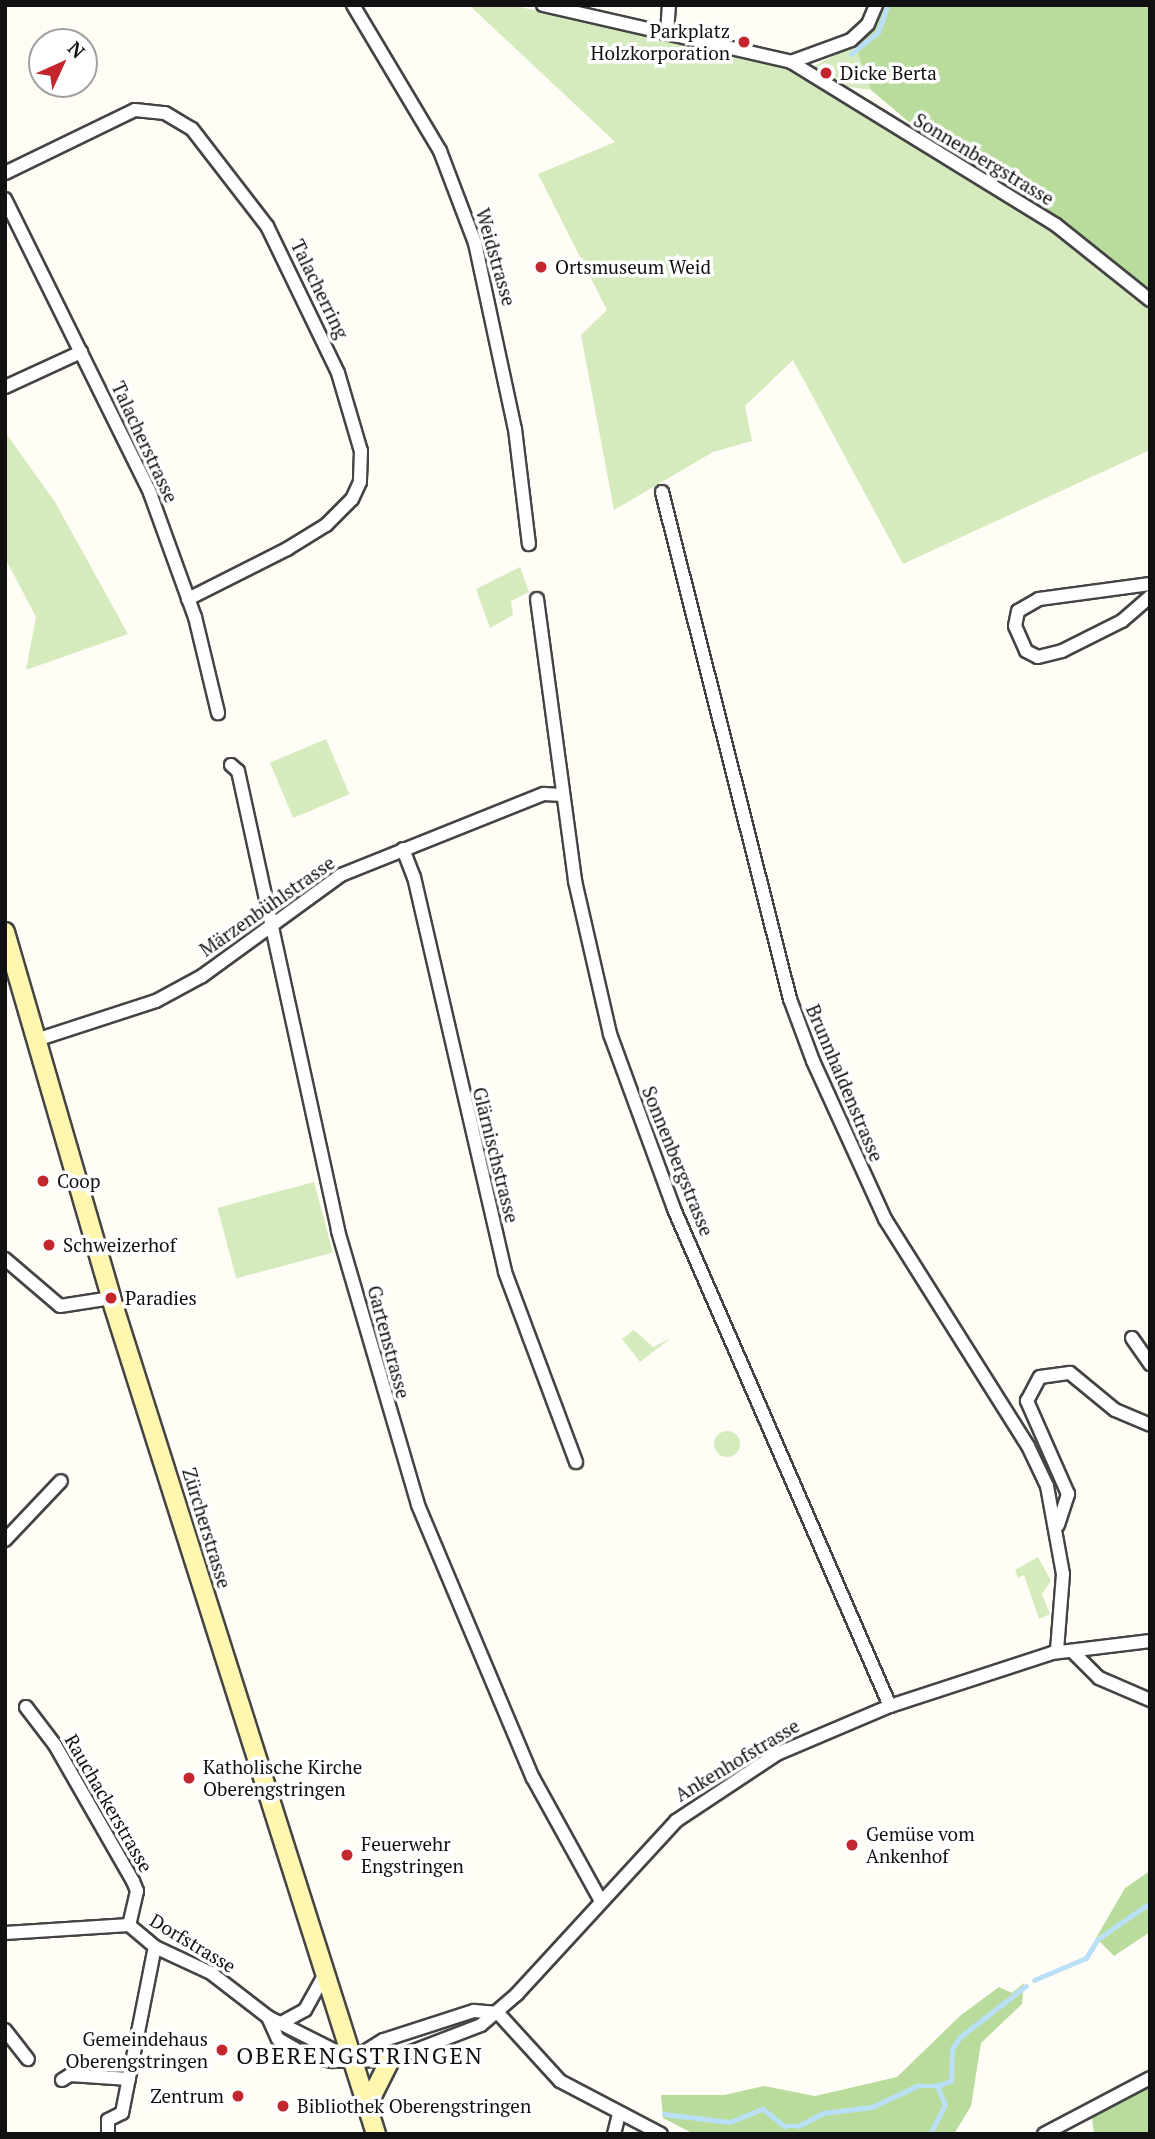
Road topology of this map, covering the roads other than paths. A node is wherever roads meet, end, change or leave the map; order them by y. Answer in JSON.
{"nodes":[{"id":1,"x":353,"y":5,"type":"edge"},
{"id":2,"x":543,"y":5,"type":"edge"},
{"id":3,"x":670,"y":5,"type":"edge"},
{"id":4,"x":876,"y":5,"type":"edge"},
{"id":5,"x":667,"y":33,"type":"junction"},
{"id":6,"x":791,"y":62,"type":"junction"},
{"id":7,"x":5,"y":173,"type":"edge"},
{"id":8,"x":5,"y":199,"type":"edge"},
{"id":9,"x":1150,"y":300,"type":"edge"},
{"id":10,"x":81,"y":352,"type":"junction"},
{"id":11,"x":5,"y":387,"type":"edge"},
{"id":12,"x":662,"y":492,"type":"dead end"},
{"id":13,"x":529,"y":544,"type":"dead end"},
{"id":14,"x":1150,"y":584,"type":"edge"},
{"id":15,"x":1150,"y":597,"type":"edge"},
{"id":16,"x":188,"y":599,"type":"junction"},
{"id":17,"x":537,"y":599,"type":"dead end"},
{"id":18,"x":218,"y":713,"type":"dead end"},
{"id":19,"x":231,"y":765,"type":"dead end"},
{"id":20,"x":562,"y":795,"type":"junction"},
{"id":21,"x":403,"y":849,"type":"junction"},
{"id":22,"x":268,"y":926,"type":"junction"},
{"id":23,"x":5,"y":932,"type":"edge"},
{"id":24,"x":36,"y":1040,"type":"junction"},
{"id":25,"x":5,"y":1259,"type":"edge"},
{"id":26,"x":111,"y":1298,"type":"junction"},
{"id":27,"x":1132,"y":1338,"type":"dead end"},
{"id":28,"x":1150,"y":1364,"type":"edge"},
{"id":29,"x":1150,"y":1425,"type":"edge"},
{"id":30,"x":576,"y":1462,"type":"dead end"},
{"id":31,"x":61,"y":1481,"type":"dead end"},
{"id":32,"x":1058,"y":1525,"type":"junction"},
{"id":33,"x":5,"y":1540,"type":"edge"},
{"id":34,"x":1150,"y":1641,"type":"edge"},
{"id":35,"x":1057,"y":1651,"type":"junction"},
{"id":36,"x":1072,"y":1651,"type":"junction"},
{"id":37,"x":1150,"y":1700,"type":"edge"},
{"id":38,"x":890,"y":1706,"type":"junction"},
{"id":39,"x":26,"y":1707,"type":"dead end"},
{"id":40,"x":601,"y":1901,"type":"junction"},
{"id":41,"x":128,"y":1926,"type":"junction"},
{"id":42,"x":5,"y":1933,"type":"edge"},
{"id":43,"x":155,"y":1947,"type":"junction"},
{"id":44,"x":324,"y":1976,"type":"junction"},
{"id":45,"x":498,"y":2014,"type":"junction"},
{"id":46,"x":268,"y":2017,"type":"junction"},
{"id":47,"x":283,"y":2022,"type":"junction"},
{"id":48,"x":5,"y":2030,"type":"edge"},
{"id":49,"x":28,"y":2059,"type":"dead end"},
{"id":50,"x":352,"y":2059,"type":"junction"},
{"id":51,"x":390,"y":2060,"type":"junction"},
{"id":52,"x":1150,"y":2078,"type":"edge"},
{"id":53,"x":62,"y":2080,"type":"dead end"},
{"id":54,"x":129,"y":2080,"type":"junction"},
{"id":55,"x":367,"y":2106,"type":"junction"},
{"id":56,"x":619,"y":2114,"type":"junction"},
{"id":57,"x":108,"y":2134,"type":"edge"},
{"id":58,"x":376,"y":2134,"type":"edge"},
{"id":59,"x":614,"y":2134,"type":"edge"},
{"id":60,"x":661,"y":2134,"type":"edge"},
{"id":61,"x":1044,"y":2134,"type":"edge"}],
"edges":[{"from":1,"to":13,"type":"street","name":"Weidstrasse"},
{"from":2,"to":5,"type":"street","name":"Sonnenbergstrasse"},
{"from":3,"to":5,"type":"street"},
{"from":4,"to":6,"type":"street"},
{"from":5,"to":6,"type":"street","name":"Sonnenbergstrasse"},
{"from":6,"to":9,"type":"street","name":"Sonnenbergstrasse"},
{"from":7,"to":16,"type":"street","name":"Talacherring"},
{"from":8,"to":10,"type":"street","name":"Talacherstrasse"},
{"from":10,"to":11,"type":"street"},
{"from":10,"to":16,"type":"street","name":"Talacherstrasse"},
{"from":12,"to":32,"type":"street","name":"Brunnhaldenstrasse"},
{"from":14,"to":15,"type":"street"},
{"from":16,"to":18,"type":"street","name":"Talacherstrasse"},
{"from":17,"to":20,"type":"street","name":"Sonnenbergstrasse"},
{"from":19,"to":22,"type":"street","name":"Gartenstrasse"},
{"from":20,"to":21,"type":"street","name":"Märzenbühlstrasse"},
{"from":20,"to":38,"type":"street","name":"Sonnenbergstrasse"},
{"from":21,"to":22,"type":"street","name":"Märzenbühlstrasse"},
{"from":21,"to":30,"type":"street","name":"Glärnischstrasse"},
{"from":22,"to":24,"type":"street","name":"Märzenbühlstrasse"},
{"from":22,"to":40,"type":"street","name":"Gartenstrasse"},
{"from":23,"to":24,"type":"main road","name":"Zürcherstrasse"},
{"from":24,"to":26,"type":"main road","name":"Zürcherstrasse"},
{"from":25,"to":26,"type":"street"},
{"from":26,"to":44,"type":"main road","name":"Zürcherstrasse"},
{"from":27,"to":28,"type":"street"},
{"from":29,"to":32,"type":"street"},
{"from":31,"to":33,"type":"street"},
{"from":32,"to":35,"type":"street","name":"Brunnhaldenstrasse"},
{"from":34,"to":36,"type":"street","name":"Ankenhofstrasse"},
{"from":35,"to":36,"type":"street","name":"Ankenhofstrasse"},
{"from":35,"to":38,"type":"street","name":"Ankenhofstrasse"},
{"from":36,"to":37,"type":"street"},
{"from":38,"to":40,"type":"street","name":"Ankenhofstrasse"},
{"from":39,"to":41,"type":"street","name":"Rauchackerstrasse"},
{"from":40,"to":45,"type":"street","name":"Ankenhofstrasse"},
{"from":41,"to":42,"type":"street","name":"Dorfstrasse"},
{"from":41,"to":43,"type":"street","name":"Dorfstrasse"},
{"from":43,"to":46,"type":"street","name":"Dorfstrasse"},
{"from":43,"to":54,"type":"street"},
{"from":44,"to":47,"type":"street"},
{"from":44,"to":50,"type":"main road","name":"Zürcherstrasse"},
{"from":45,"to":50,"type":"street"},
{"from":45,"to":51,"type":"street","name":"Ankenhofstrasse"},
{"from":45,"to":56,"type":"street"},
{"from":46,"to":47,"type":"street","name":"Dorfstrasse"},
{"from":46,"to":50,"type":"street","name":"Dorfstrasse"},
{"from":47,"to":50,"type":"street","name":"Dorfstrasse"},
{"from":48,"to":49,"type":"street"},
{"from":50,"to":51,"type":"street"},
{"from":50,"to":55,"type":"main road","name":"Zürcherstrasse"},
{"from":51,"to":55,"type":"main road"},
{"from":52,"to":61,"type":"street"},
{"from":53,"to":54,"type":"street"},
{"from":54,"to":57,"type":"street"},
{"from":55,"to":58,"type":"main road","name":"Zürcherstrasse"},
{"from":56,"to":59,"type":"street"},
{"from":56,"to":60,"type":"street"}]}
